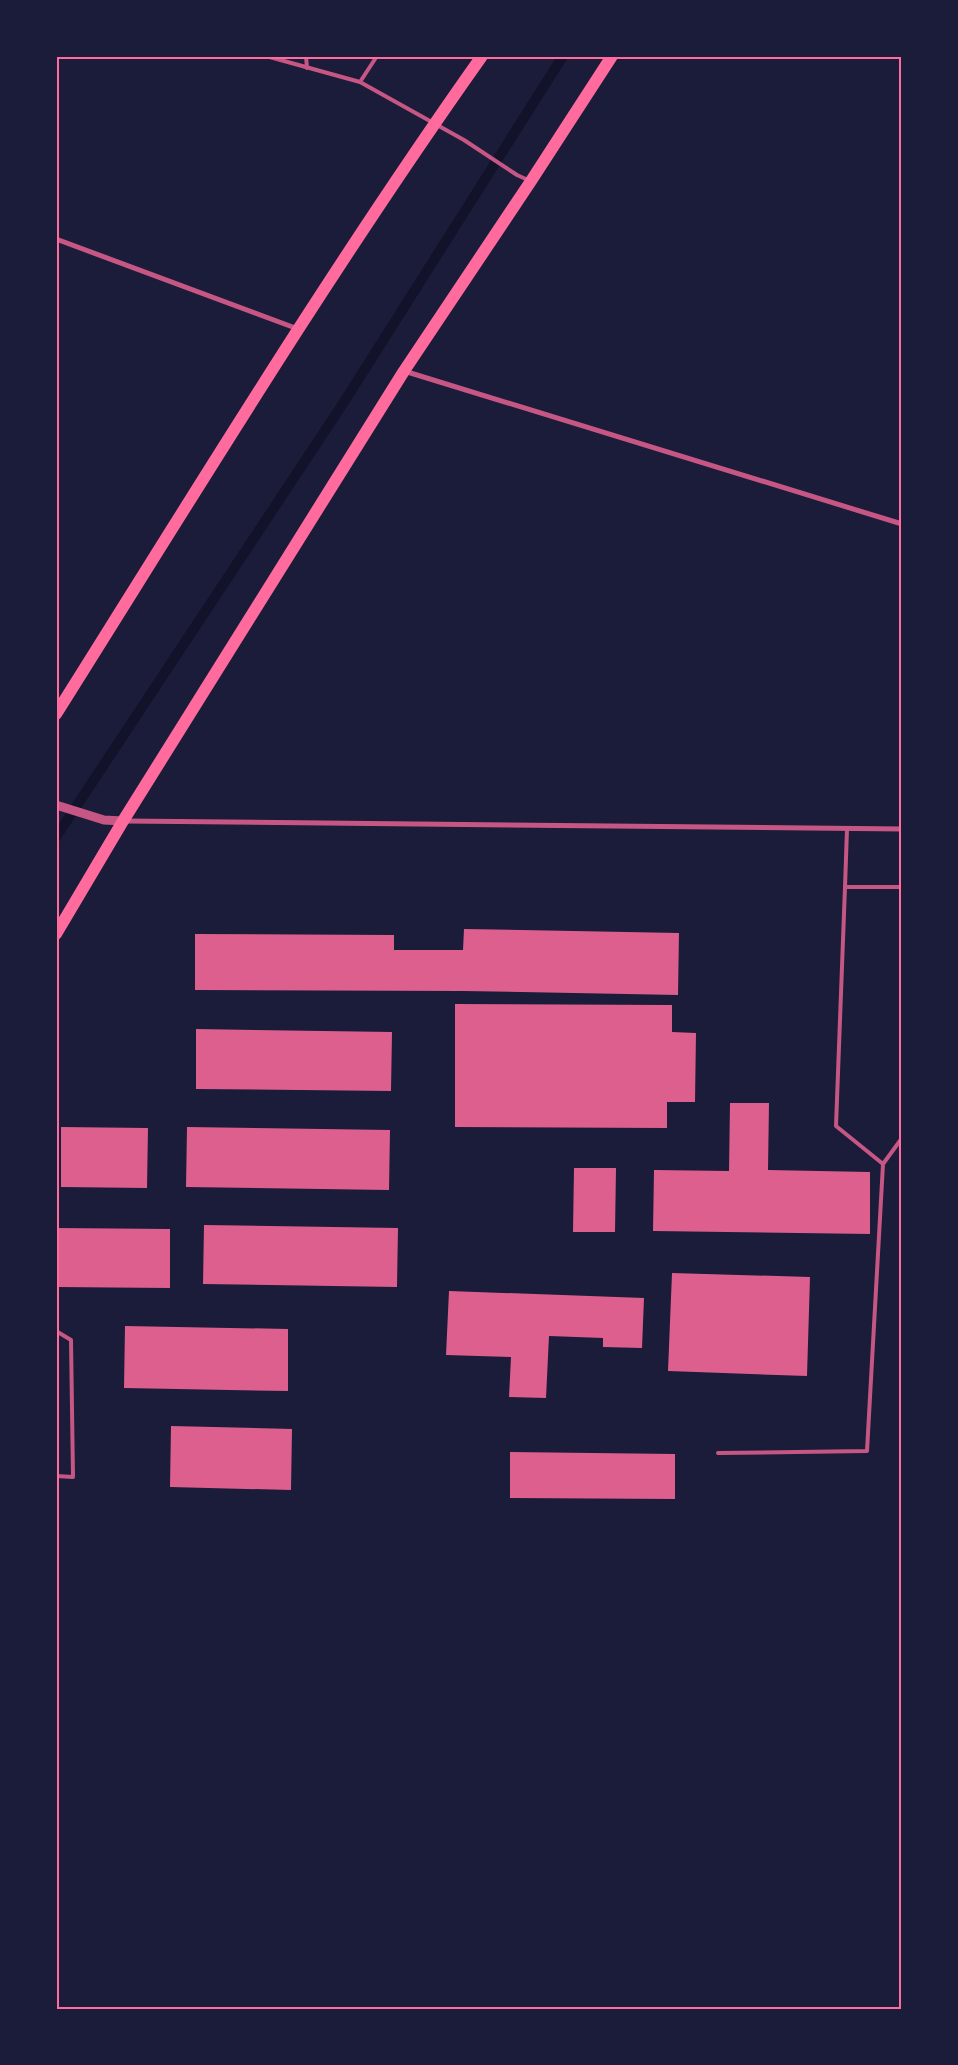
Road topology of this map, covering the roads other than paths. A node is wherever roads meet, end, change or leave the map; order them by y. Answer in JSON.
{"nodes":[{"id":1,"x":266,"y":56,"type":"edge"},
{"id":2,"x":306,"y":56,"type":"edge"},
{"id":3,"x":377,"y":56,"type":"edge"},
{"id":4,"x":482,"y":56,"type":"edge"},
{"id":5,"x":612,"y":56,"type":"edge"},
{"id":6,"x":307,"y":68,"type":"junction"},
{"id":7,"x":360,"y":82,"type":"junction"},
{"id":8,"x":434,"y":125,"type":"junction"},
{"id":9,"x":531,"y":181,"type":"junction"},
{"id":10,"x":56,"y":239,"type":"edge"},
{"id":11,"x":299,"y":329,"type":"junction"},
{"id":12,"x":404,"y":371,"type":"junction"},
{"id":13,"x":902,"y":524,"type":"edge"},
{"id":14,"x":56,"y":714,"type":"edge"},
{"id":15,"x":56,"y":805,"type":"edge"},
{"id":16,"x":123,"y":821,"type":"junction"},
{"id":17,"x":847,"y":829,"type":"junction"},
{"id":18,"x":902,"y":829,"type":"edge"},
{"id":19,"x":845,"y":887,"type":"junction"},
{"id":20,"x":902,"y":887,"type":"edge"},
{"id":21,"x":56,"y":934,"type":"edge"},
{"id":22,"x":902,"y":1138,"type":"edge"},
{"id":23,"x":883,"y":1164,"type":"junction"},
{"id":24,"x":56,"y":1331,"type":"edge"},
{"id":25,"x":718,"y":1453,"type":"dead end"},
{"id":26,"x":56,"y":1476,"type":"edge"}],
"edges":[{"from":1,"to":6,"type":"lane"},
{"from":2,"to":6,"type":"lane"},
{"from":3,"to":7,"type":"lane"},
{"from":4,"to":8,"type":"main road"},
{"from":5,"to":9,"type":"main road"},
{"from":6,"to":7,"type":"lane"},
{"from":7,"to":8,"type":"lane"},
{"from":8,"to":9,"type":"lane"},
{"from":8,"to":11,"type":"main road"},
{"from":9,"to":12,"type":"main road"},
{"from":10,"to":11,"type":"street"},
{"from":11,"to":14,"type":"main road"},
{"from":12,"to":13,"type":"street"},
{"from":12,"to":16,"type":"main road"},
{"from":15,"to":16,"type":"street"},
{"from":16,"to":17,"type":"street"},
{"from":16,"to":21,"type":"main road"},
{"from":17,"to":18,"type":"street"},
{"from":17,"to":19,"type":"lane"},
{"from":19,"to":20,"type":"lane"},
{"from":19,"to":23,"type":"lane"},
{"from":22,"to":23,"type":"lane"},
{"from":23,"to":25,"type":"lane"},
{"from":24,"to":26,"type":"lane"}]}
